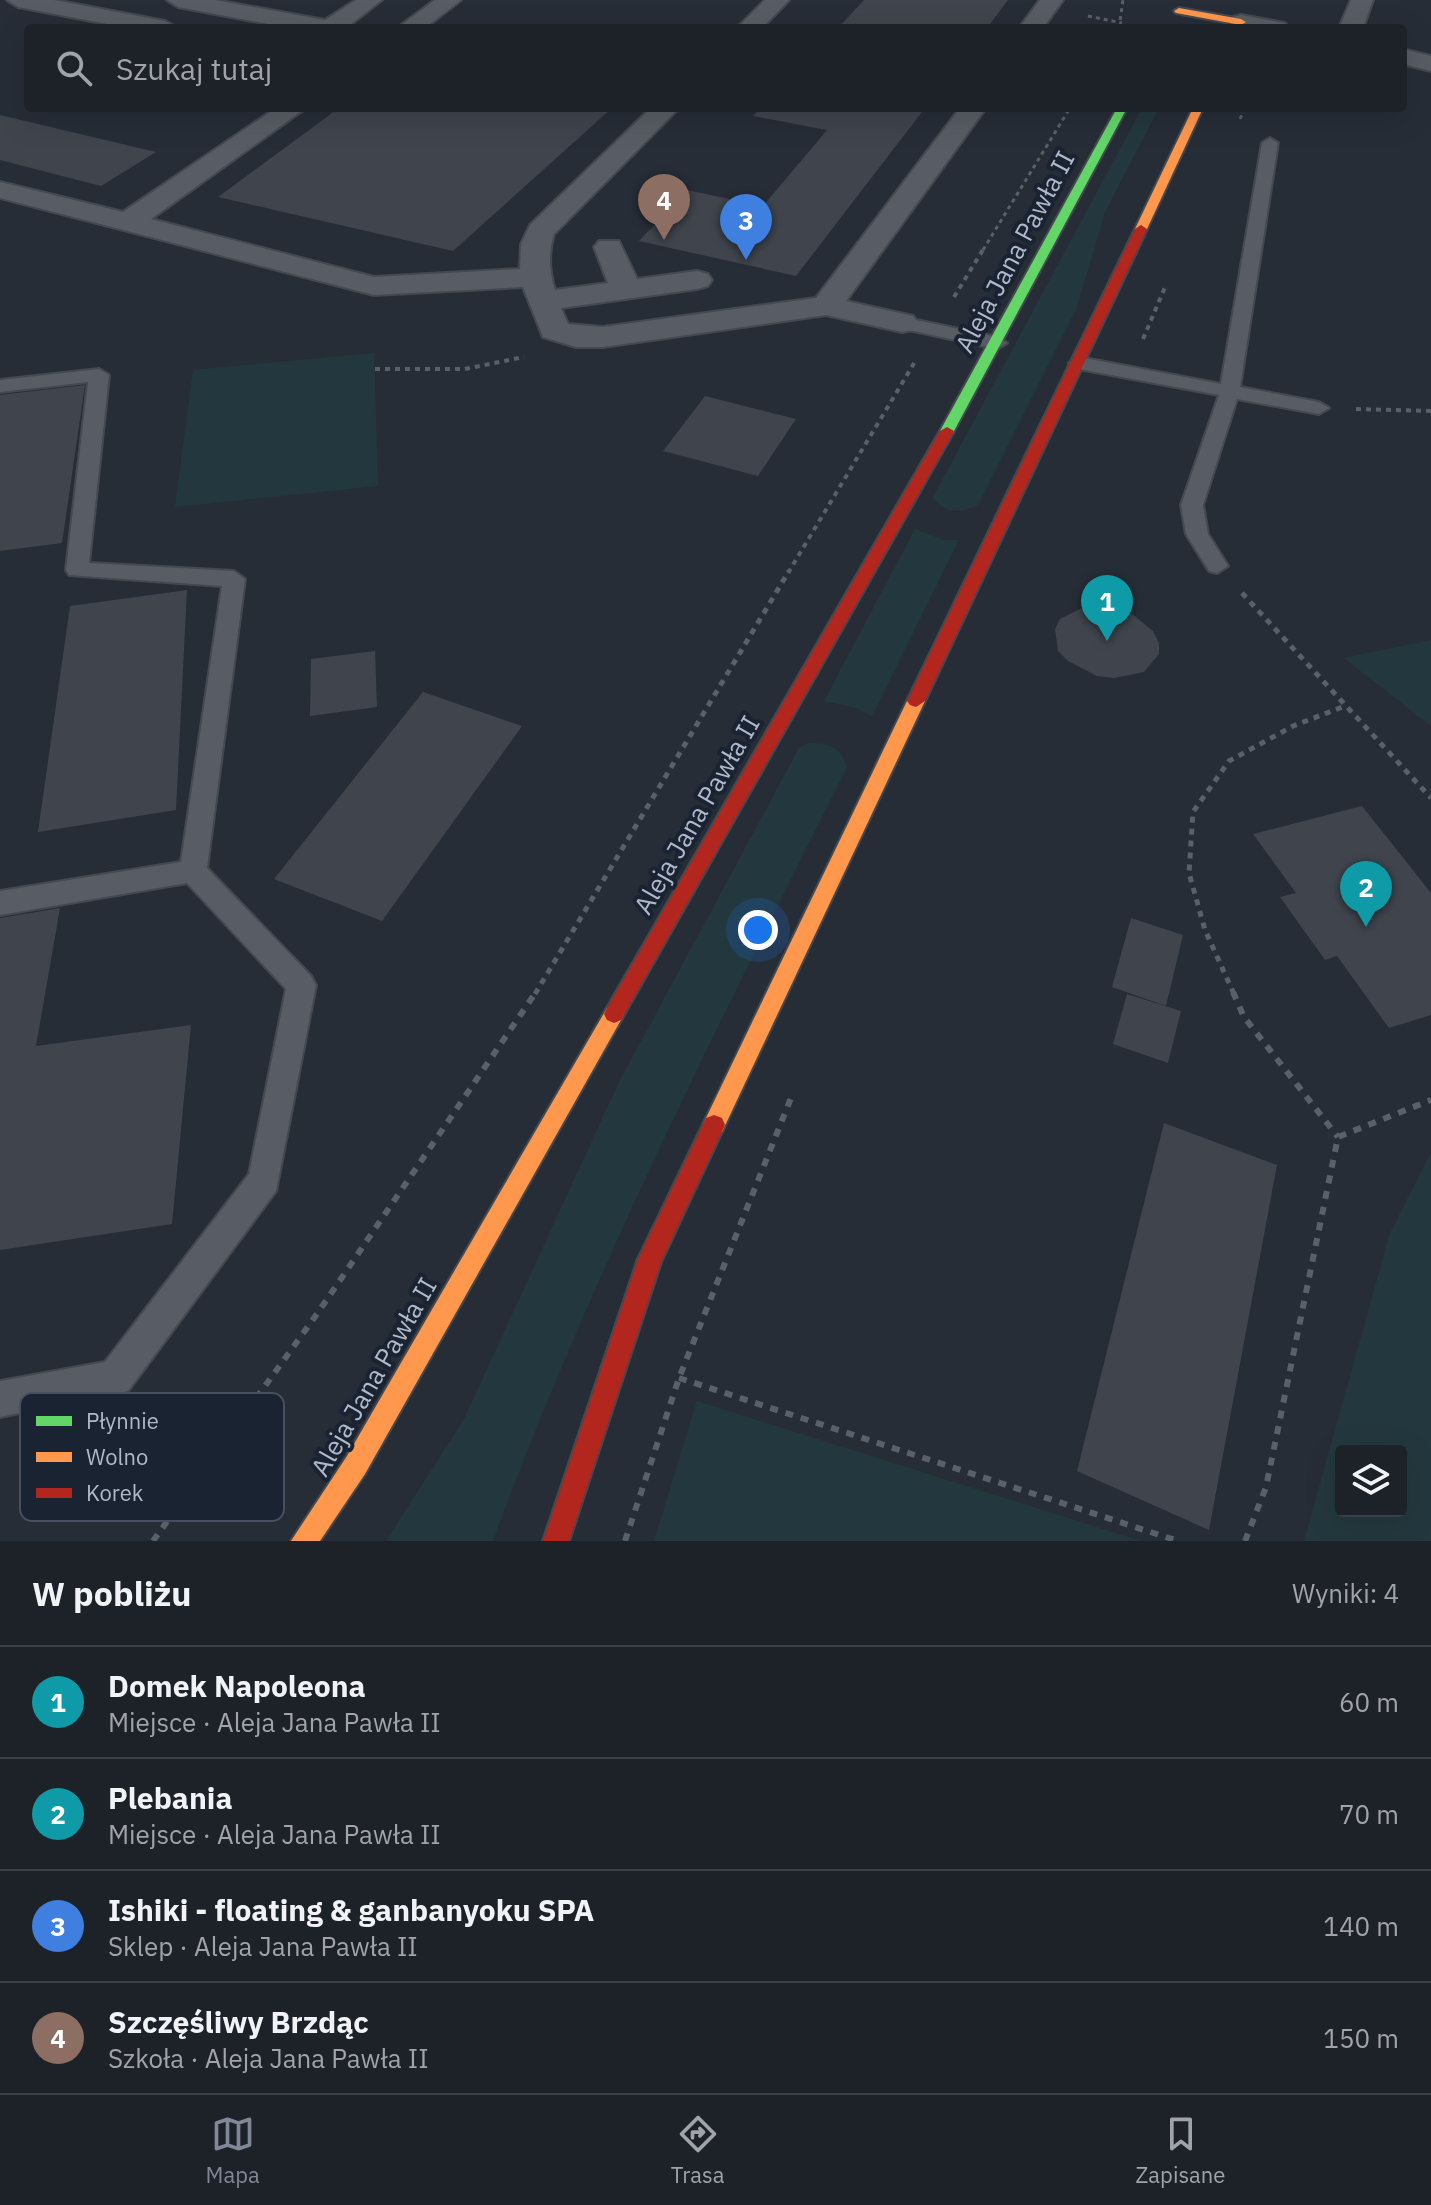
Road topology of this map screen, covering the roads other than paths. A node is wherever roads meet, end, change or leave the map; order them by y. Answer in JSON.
{"nodes":[{"id":1,"x":18,"y":0,"type":"edge"},
{"id":2,"x":128,"y":0,"type":"edge"},
{"id":3,"x":178,"y":0,"type":"edge"},
{"id":4,"x":371,"y":0,"type":"edge"},
{"id":5,"x":450,"y":0,"type":"edge"},
{"id":6,"x":778,"y":0,"type":"edge"},
{"id":7,"x":1052,"y":0,"type":"edge"},
{"id":8,"x":1362,"y":0,"type":"edge"},
{"id":9,"x":1182,"y":5,"type":"edge"},
{"id":10,"x":100,"y":16,"type":"junction"},
{"id":11,"x":1243,"y":17,"type":"edge"},
{"id":12,"x":143,"y":24,"type":"edge"},
{"id":13,"x":307,"y":24,"type":"edge"},
{"id":14,"x":335,"y":24,"type":"edge"},
{"id":15,"x":415,"y":24,"type":"edge"},
{"id":16,"x":753,"y":24,"type":"edge"},
{"id":17,"x":1034,"y":24,"type":"edge"},
{"id":18,"x":1170,"y":24,"type":"edge"},
{"id":19,"x":1265,"y":24,"type":"edge"},
{"id":20,"x":1353,"y":24,"type":"edge"},
{"id":21,"x":1407,"y":57,"type":"edge"},
{"id":22,"x":1431,"y":64,"type":"edge"},
{"id":23,"x":287,"y":112,"type":"edge"},
{"id":24,"x":662,"y":112,"type":"edge"},
{"id":25,"x":970,"y":112,"type":"edge"},
{"id":26,"x":1120,"y":112,"type":"edge"},
{"id":27,"x":1196,"y":112,"type":"edge"},
{"id":28,"x":1270,"y":143,"type":"dead end"},
{"id":29,"x":0,"y":190,"type":"edge"},
{"id":30,"x":128,"y":222,"type":"junction"},
{"id":31,"x":609,"y":247,"type":"dead end"},
{"id":32,"x":697,"y":280,"type":"dead end"},
{"id":33,"x":538,"y":289,"type":"junction"},
{"id":34,"x":626,"y":289,"type":"junction"},
{"id":35,"x":826,"y":306,"type":"junction"},
{"id":36,"x":902,"y":323,"type":"joint"},
{"id":37,"x":997,"y":343,"type":"junction"},
{"id":38,"x":1079,"y":363,"type":"junction"},
{"id":39,"x":0,"y":386,"type":"edge"},
{"id":40,"x":1230,"y":391,"type":"junction"},
{"id":41,"x":1319,"y":408,"type":"road end"},
{"id":42,"x":1217,"y":566,"type":"road end"},
{"id":43,"x":193,"y":871,"type":"junction"},
{"id":44,"x":0,"y":903,"type":"edge"},
{"id":45,"x":33,"y":1393,"type":"edge"},
{"id":46,"x":20,"y":1395,"type":"edge"},
{"id":47,"x":0,"y":1399,"type":"edge"},
{"id":48,"x":304,"y":1541,"type":"edge"},
{"id":49,"x":556,"y":1541,"type":"edge"}],
"edges":[{"from":1,"to":10,"type":"street"},
{"from":2,"to":10,"type":"street"},
{"from":3,"to":13,"type":"street"},
{"from":4,"to":14,"type":"street"},
{"from":5,"to":15,"type":"street"},
{"from":6,"to":16,"type":"street"},
{"from":7,"to":17,"type":"street"},
{"from":8,"to":20,"type":"street"},
{"from":9,"to":11,"type":"main road"},
{"from":9,"to":18,"type":"main road"},
{"from":10,"to":12,"type":"street"},
{"from":11,"to":19,"type":"street"},
{"from":21,"to":22,"type":"street"},
{"from":23,"to":30,"type":"street"},
{"from":24,"to":33,"type":"street"},
{"from":25,"to":35,"type":"street"},
{"from":26,"to":37,"type":"main road","name":"Aleja Jana Pawła II"},
{"from":27,"to":38,"type":"main road"},
{"from":28,"to":40,"type":"lane"},
{"from":29,"to":30,"type":"street"},
{"from":30,"to":33,"type":"street"},
{"from":31,"to":34,"type":"street"},
{"from":32,"to":34,"type":"street"},
{"from":33,"to":34,"type":"street"},
{"from":33,"to":35,"type":"street"},
{"from":35,"to":36,"type":"street"},
{"from":36,"to":37,"type":"lane"},
{"from":37,"to":48,"type":"main road","name":"Aleja Jana Pawła II"},
{"from":38,"to":40,"type":"lane"},
{"from":38,"to":49,"type":"main road"},
{"from":39,"to":43,"type":"lane"},
{"from":40,"to":41,"type":"lane"},
{"from":40,"to":42,"type":"lane"},
{"from":43,"to":44,"type":"lane"},
{"from":43,"to":45,"type":"lane"},
{"from":46,"to":47,"type":"lane"}]}
